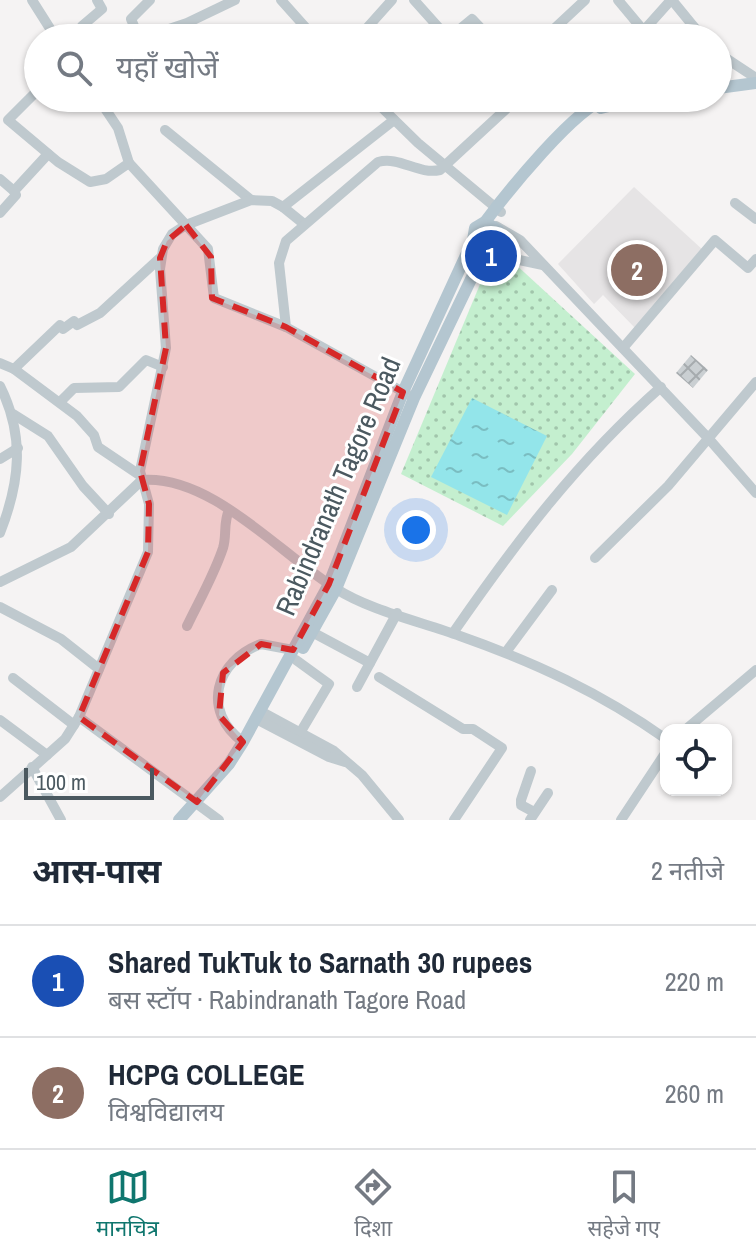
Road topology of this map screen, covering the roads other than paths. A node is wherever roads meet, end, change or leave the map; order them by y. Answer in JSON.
{"nodes":[{"id":1,"x":32,"y":0,"type":"edge"},
{"id":2,"x":97,"y":0,"type":"edge"},
{"id":3,"x":150,"y":0,"type":"edge"},
{"id":4,"x":235,"y":0,"type":"edge"},
{"id":5,"x":281,"y":0,"type":"edge"},
{"id":6,"x":392,"y":0,"type":"edge"},
{"id":7,"x":414,"y":0,"type":"edge"},
{"id":8,"x":585,"y":0,"type":"edge"},
{"id":9,"x":618,"y":0,"type":"edge"},
{"id":10,"x":671,"y":0,"type":"edge"},
{"id":11,"x":47,"y":24,"type":"edge"},
{"id":12,"x":84,"y":24,"type":"edge"},
{"id":13,"x":133,"y":24,"type":"edge"},
{"id":14,"x":184,"y":24,"type":"edge"},
{"id":15,"x":302,"y":24,"type":"edge"},
{"id":16,"x":371,"y":24,"type":"edge"},
{"id":17,"x":435,"y":24,"type":"edge"},
{"id":18,"x":559,"y":24,"type":"edge"},
{"id":19,"x":634,"y":24,"type":"edge"},
{"id":20,"x":649,"y":24,"type":"edge"},
{"id":21,"x":691,"y":24,"type":"edge"},
{"id":22,"x":732,"y":63,"type":"edge"},
{"id":23,"x":756,"y":79,"type":"edge"},
{"id":24,"x":732,"y":80,"type":"edge"},
{"id":25,"x":732,"y":85,"type":"edge"},
{"id":26,"x":24,"y":104,"type":"edge"},
{"id":27,"x":106,"y":112,"type":"edge"},
{"id":28,"x":386,"y":112,"type":"edge"},
{"id":29,"x":502,"y":112,"type":"edge"},
{"id":30,"x":592,"y":112,"type":"edge"},
{"id":31,"x":394,"y":120,"type":"junction"},
{"id":32,"x":4,"y":124,"type":"edge"},
{"id":33,"x":165,"y":130,"type":"dead end"},
{"id":34,"x":48,"y":154,"type":"junction"},
{"id":35,"x":129,"y":163,"type":"junction"},
{"id":36,"x":445,"y":167,"type":"junction"},
{"id":37,"x":0,"y":179,"type":"edge"},
{"id":38,"x":14,"y":191,"type":"junction"},
{"id":39,"x":251,"y":200,"type":"junction"},
{"id":40,"x":735,"y":203,"type":"dead end"},
{"id":41,"x":283,"y":207,"type":"junction"},
{"id":42,"x":498,"y":210,"type":"junction"},
{"id":43,"x":0,"y":213,"type":"edge"},
{"id":44,"x":756,"y":219,"type":"edge"},
{"id":45,"x":304,"y":224,"type":"junction"},
{"id":46,"x":491,"y":224,"type":"junction"},
{"id":47,"x":186,"y":225,"type":"junction"},
{"id":48,"x":473,"y":240,"type":"junction"},
{"id":49,"x":488,"y":247,"type":"junction"},
{"id":50,"x":160,"y":258,"type":"junction"},
{"id":51,"x":756,"y":259,"type":"edge"},
{"id":52,"x":545,"y":265,"type":"junction"},
{"id":53,"x":286,"y":327,"type":"junction"},
{"id":54,"x":623,"y":348,"type":"junction"},
{"id":55,"x":0,"y":363,"type":"edge"},
{"id":56,"x":163,"y":367,"type":"junction"},
{"id":57,"x":14,"y":369,"type":"junction"},
{"id":58,"x":756,"y":382,"type":"edge"},
{"id":59,"x":0,"y":386,"type":"edge"},
{"id":60,"x":661,"y":387,"type":"junction"},
{"id":61,"x":408,"y":395,"type":"junction"},
{"id":62,"x":60,"y":402,"type":"junction"},
{"id":63,"x":13,"y":414,"type":"junction"},
{"id":64,"x":709,"y":439,"type":"junction"},
{"id":65,"x":18,"y":448,"type":"junction"},
{"id":66,"x":0,"y":459,"type":"edge"},
{"id":67,"x":141,"y":478,"type":"junction"},
{"id":68,"x":756,"y":493,"type":"edge"},
{"id":69,"x":229,"y":510,"type":"junction"},
{"id":70,"x":109,"y":514,"type":"junction"},
{"id":71,"x":0,"y":533,"type":"edge"},
{"id":72,"x":595,"y":558,"type":"dead end"},
{"id":73,"x":0,"y":582,"type":"edge"},
{"id":74,"x":332,"y":587,"type":"junction"},
{"id":75,"x":552,"y":590,"type":"dead end"},
{"id":76,"x":0,"y":607,"type":"edge"},
{"id":77,"x":397,"y":613,"type":"junction"},
{"id":78,"x":187,"y":626,"type":"dead end"},
{"id":79,"x":312,"y":632,"type":"junction"},
{"id":80,"x":453,"y":633,"type":"junction"},
{"id":81,"x":506,"y":652,"type":"junction"},
{"id":82,"x":294,"y":655,"type":"junction"},
{"id":83,"x":370,"y":663,"type":"junction"},
{"id":84,"x":99,"y":669,"type":"junction"},
{"id":85,"x":756,"y":670,"type":"edge"},
{"id":86,"x":379,"y":677,"type":"dead end"},
{"id":87,"x":13,"y":678,"type":"dead end"},
{"id":88,"x":357,"y":687,"type":"dead end"},
{"id":89,"x":262,"y":717,"type":"junction"},
{"id":90,"x":0,"y":720,"type":"edge"},
{"id":91,"x":77,"y":721,"type":"junction"},
{"id":92,"x":692,"y":724,"type":"edge"},
{"id":93,"x":300,"y":733,"type":"junction"},
{"id":94,"x":660,"y":735,"type":"edge"},
{"id":95,"x":243,"y":742,"type":"junction"},
{"id":96,"x":47,"y":755,"type":"junction"},
{"id":97,"x":660,"y":761,"type":"edge"},
{"id":98,"x":347,"y":762,"type":"junction"},
{"id":99,"x":32,"y":767,"type":"junction"},
{"id":100,"x":531,"y":771,"type":"dead end"},
{"id":101,"x":2,"y":792,"type":"edge"},
{"id":102,"x":548,"y":793,"type":"dead end"},
{"id":103,"x":200,"y":804,"type":"junction"},
{"id":104,"x":532,"y":816,"type":"edge"},
{"id":105,"x":61,"y":820,"type":"edge"},
{"id":106,"x":179,"y":820,"type":"edge"},
{"id":107,"x":190,"y":820,"type":"edge"},
{"id":108,"x":219,"y":820,"type":"edge"},
{"id":109,"x":399,"y":820,"type":"edge"},
{"id":110,"x":454,"y":820,"type":"edge"},
{"id":111,"x":621,"y":820,"type":"edge"}],
"edges":[{"from":1,"to":11,"type":"street"},
{"from":2,"to":12,"type":"street"},
{"from":3,"to":13,"type":"street"},
{"from":4,"to":14,"type":"street"},
{"from":5,"to":15,"type":"street"},
{"from":6,"to":16,"type":"street"},
{"from":7,"to":17,"type":"street"},
{"from":8,"to":18,"type":"street"},
{"from":9,"to":19,"type":"street"},
{"from":10,"to":20,"type":"street"},
{"from":10,"to":21,"type":"street"},
{"from":22,"to":23,"type":"street"},
{"from":23,"to":24,"type":"main road"},
{"from":23,"to":25,"type":"main road"},
{"from":26,"to":32,"type":"street"},
{"from":27,"to":35,"type":"street"},
{"from":28,"to":31,"type":"street"},
{"from":29,"to":36,"type":"street"},
{"from":30,"to":42,"type":"main road"},
{"from":31,"to":36,"type":"street"},
{"from":31,"to":41,"type":"street"},
{"from":32,"to":34,"type":"street"},
{"from":33,"to":39,"type":"street"},
{"from":34,"to":35,"type":"street"},
{"from":34,"to":38,"type":"street"},
{"from":35,"to":47,"type":"street"},
{"from":36,"to":42,"type":"street"},
{"from":36,"to":45,"type":"street"},
{"from":37,"to":38,"type":"street"},
{"from":38,"to":43,"type":"street"},
{"from":39,"to":41,"type":"street"},
{"from":39,"to":47,"type":"street"},
{"from":40,"to":44,"type":"street"},
{"from":41,"to":45,"type":"street"},
{"from":42,"to":46,"type":"main road"},
{"from":45,"to":53,"type":"street"},
{"from":46,"to":48,"type":"main road","name":"Rabindranath Tagore Road"},
{"from":46,"to":49,"type":"main road","name":"Rabindranath Tagore Road"},
{"from":46,"to":52,"type":"street"},
{"from":47,"to":50,"type":"street"},
{"from":47,"to":53,"type":"street"},
{"from":48,"to":49,"type":"main road"},
{"from":48,"to":61,"type":"main road","name":"Rabindranath Tagore Road"},
{"from":49,"to":52,"type":"street"},
{"from":49,"to":61,"type":"main road","name":"Rabindranath Tagore Road"},
{"from":50,"to":56,"type":"street"},
{"from":50,"to":57,"type":"street"},
{"from":51,"to":54,"type":"street"},
{"from":52,"to":54,"type":"street"},
{"from":53,"to":61,"type":"street"},
{"from":54,"to":60,"type":"street"},
{"from":55,"to":57,"type":"street"},
{"from":56,"to":62,"type":"street"},
{"from":56,"to":67,"type":"street"},
{"from":57,"to":62,"type":"street"},
{"from":58,"to":64,"type":"street"},
{"from":59,"to":63,"type":"street"},
{"from":60,"to":64,"type":"street"},
{"from":60,"to":80,"type":"street"},
{"from":61,"to":74,"type":"main road","name":"Rabindranath Tagore Road"},
{"from":62,"to":67,"type":"street"},
{"from":63,"to":65,"type":"street"},
{"from":63,"to":70,"type":"street"},
{"from":64,"to":68,"type":"street"},
{"from":64,"to":72,"type":"street"},
{"from":65,"to":66,"type":"street"},
{"from":65,"to":71,"type":"street"},
{"from":67,"to":69,"type":"street"},
{"from":67,"to":70,"type":"street"},
{"from":67,"to":84,"type":"street"},
{"from":69,"to":74,"type":"street"},
{"from":69,"to":78,"type":"street"},
{"from":70,"to":73,"type":"street"},
{"from":74,"to":77,"type":"street"},
{"from":74,"to":79,"type":"main road","name":"Rabindranath Tagore Road"},
{"from":74,"to":82,"type":"main road","name":"Rabindranath Tagore Road"},
{"from":75,"to":81,"type":"street"},
{"from":76,"to":84,"type":"street"},
{"from":77,"to":80,"type":"street"},
{"from":77,"to":83,"type":"street"},
{"from":79,"to":82,"type":"main road","name":"Rabindranath Tagore Road"},
{"from":79,"to":83,"type":"street"},
{"from":80,"to":81,"type":"street"},
{"from":81,"to":94,"type":"street"},
{"from":82,"to":89,"type":"main road","name":"Rabindranath Tagore Road"},
{"from":82,"to":93,"type":"street"},
{"from":82,"to":95,"type":"street"},
{"from":83,"to":88,"type":"street"},
{"from":84,"to":91,"type":"street"},
{"from":85,"to":92,"type":"street"},
{"from":86,"to":110,"type":"street"},
{"from":87,"to":91,"type":"street"},
{"from":89,"to":93,"type":"street"},
{"from":89,"to":95,"type":"main road","name":"Rabindranath Tagore Road"},
{"from":89,"to":98,"type":"street"},
{"from":89,"to":103,"type":"main road","name":"Rabindranath Tagore Road"},
{"from":90,"to":96,"type":"street"},
{"from":91,"to":96,"type":"street"},
{"from":91,"to":103,"type":"street"},
{"from":93,"to":98,"type":"street"},
{"from":95,"to":103,"type":"main road","name":"Rabindranath Tagore Road"},
{"from":96,"to":99,"type":"street"},
{"from":97,"to":111,"type":"street"},
{"from":98,"to":109,"type":"street"},
{"from":99,"to":101,"type":"street"},
{"from":99,"to":105,"type":"street"},
{"from":100,"to":104,"type":"street"},
{"from":102,"to":104,"type":"street"},
{"from":103,"to":106,"type":"main road","name":"Rabindranath Tagore Road"},
{"from":103,"to":107,"type":"main road","name":"Rabindranath Tagore Road"},
{"from":103,"to":108,"type":"street"}]}
